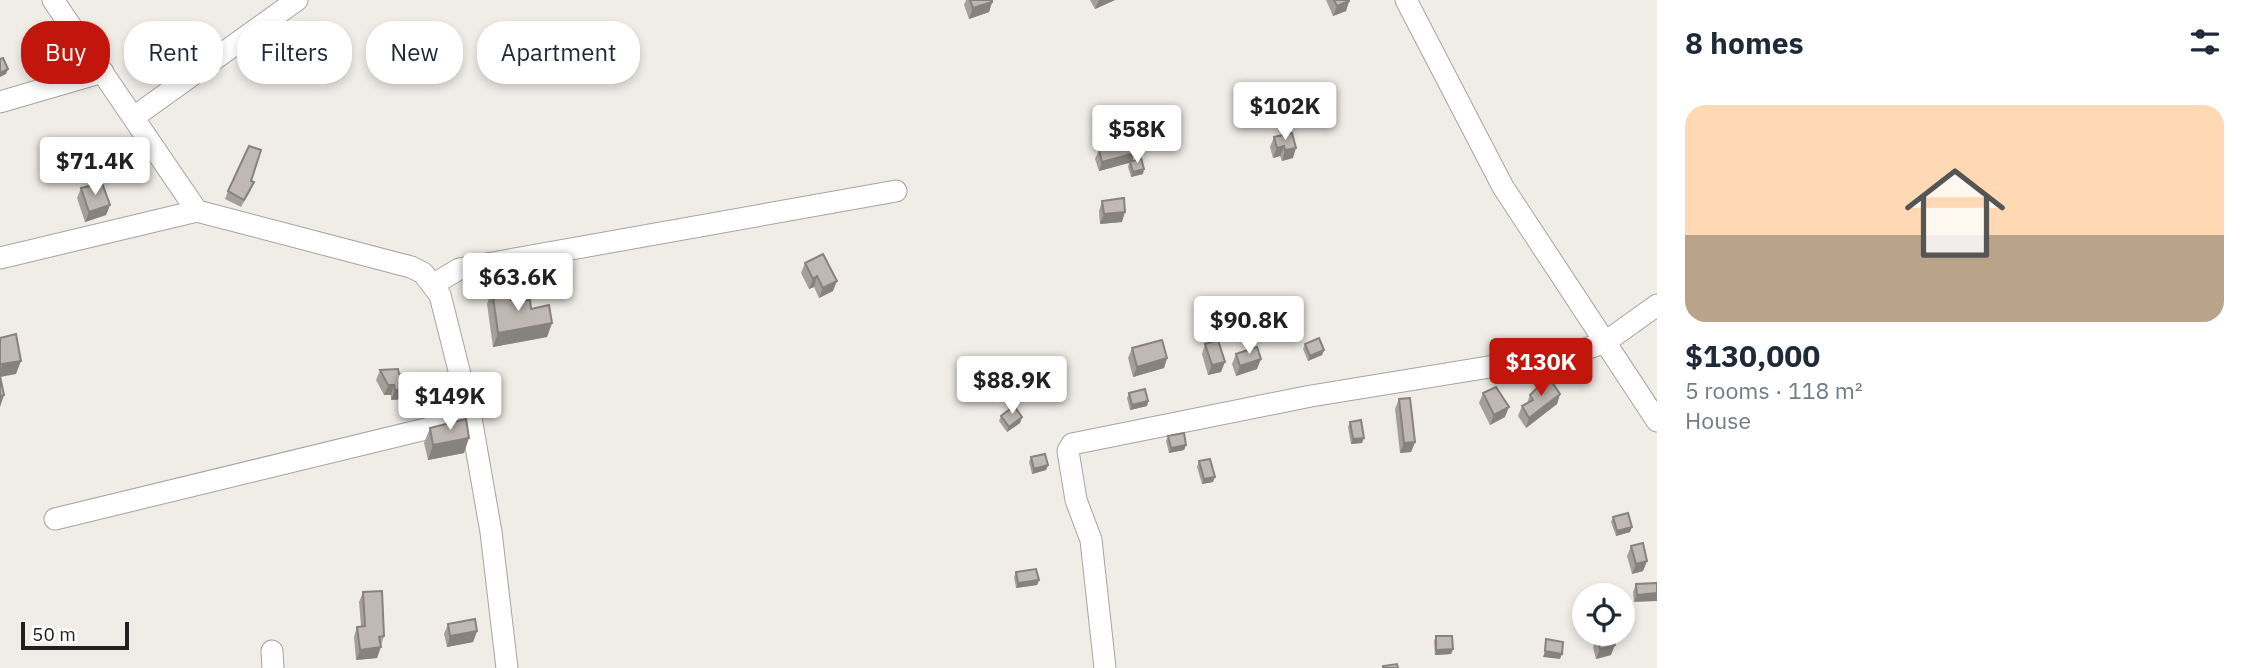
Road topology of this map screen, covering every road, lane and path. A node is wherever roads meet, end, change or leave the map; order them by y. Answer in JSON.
{"nodes":[{"id":1,"x":53,"y":0,"type":"edge"},
{"id":2,"x":297,"y":0,"type":"edge"},
{"id":3,"x":1406,"y":0,"type":"edge"},
{"id":4,"x":68,"y":21,"type":"edge"},
{"id":5,"x":110,"y":82,"type":"edge"},
{"id":6,"x":62,"y":84,"type":"edge"},
{"id":7,"x":0,"y":102,"type":"edge"},
{"id":8,"x":134,"y":117,"type":"junction"},
{"id":9,"x":896,"y":191,"type":"dead end"},
{"id":10,"x":197,"y":211,"type":"junction"},
{"id":11,"x":0,"y":258,"type":"edge"},
{"id":12,"x":434,"y":284,"type":"junction"},
{"id":13,"x":1657,"y":305,"type":"edge"},
{"id":14,"x":1604,"y":343,"type":"junction"},
{"id":15,"x":471,"y":418,"type":"junction"},
{"id":16,"x":1657,"y":421,"type":"edge"},
{"id":17,"x":55,"y":519,"type":"dead end"},
{"id":18,"x":507,"y":668,"type":"edge"},
{"id":19,"x":1105,"y":668,"type":"edge"}],
"edges":[{"from":1,"to":4,"type":"street"},
{"from":2,"to":8,"type":"street"},
{"from":3,"to":14,"type":"street"},
{"from":5,"to":8,"type":"street"},
{"from":6,"to":7,"type":"street"},
{"from":8,"to":10,"type":"street"},
{"from":9,"to":12,"type":"street"},
{"from":10,"to":11,"type":"street"},
{"from":10,"to":12,"type":"street"},
{"from":12,"to":15,"type":"street"},
{"from":13,"to":14,"type":"street"},
{"from":14,"to":16,"type":"street"},
{"from":14,"to":19,"type":"street"},
{"from":15,"to":17,"type":"street"},
{"from":15,"to":18,"type":"street"}]}
